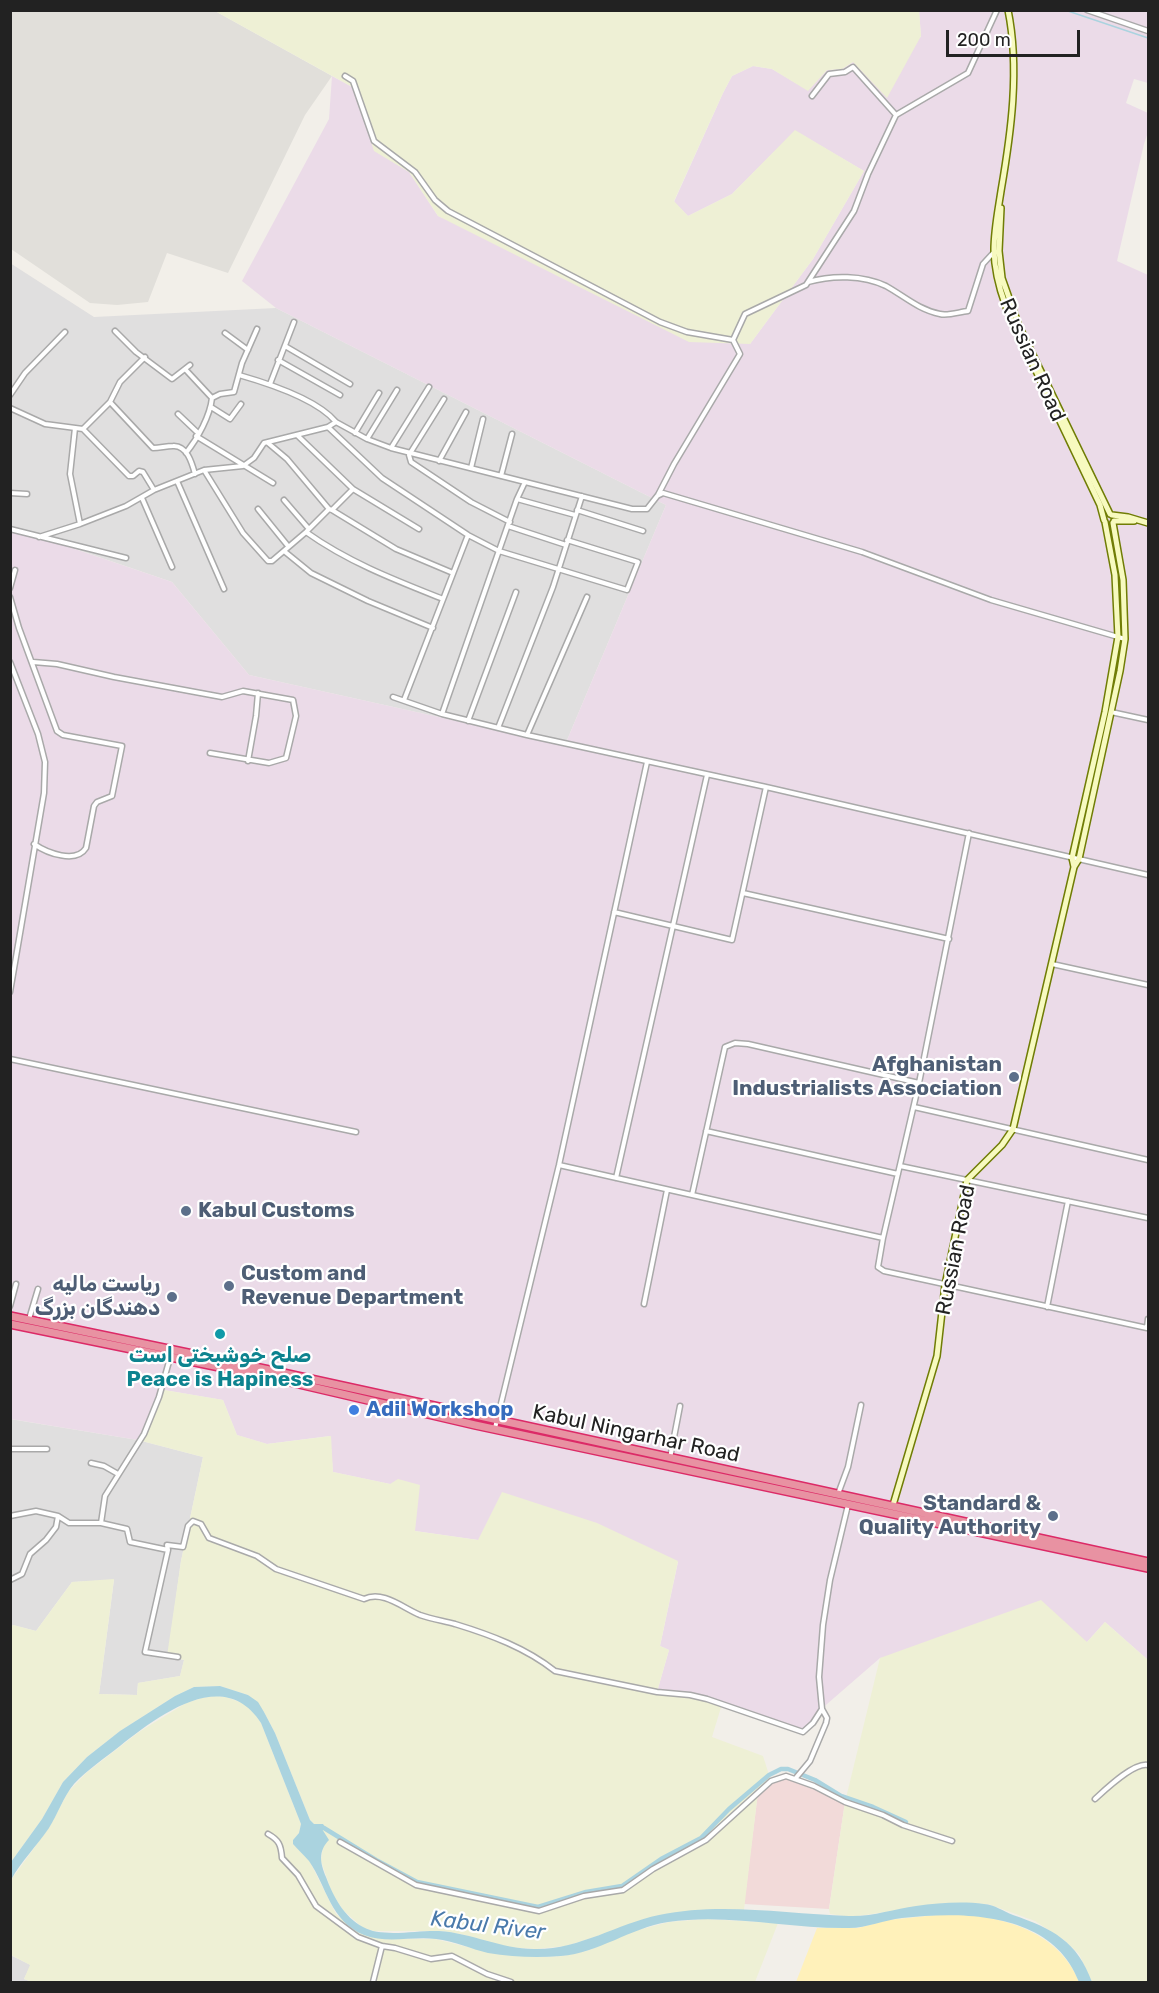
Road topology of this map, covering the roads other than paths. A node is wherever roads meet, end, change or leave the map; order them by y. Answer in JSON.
{"nodes":[{"id":1,"x":997,"y":10,"type":"edge"},
{"id":2,"x":1008,"y":10,"type":"edge"},
{"id":3,"x":1087,"y":10,"type":"edge"},
{"id":4,"x":1149,"y":31,"type":"edge"},
{"id":5,"x":345,"y":76,"type":"dead end"},
{"id":6,"x":812,"y":96,"type":"dead end"},
{"id":7,"x":896,"y":115,"type":"junction"},
{"id":8,"x":1001,"y":192,"type":"junction"},
{"id":9,"x":994,"y":252,"type":"junction"},
{"id":10,"x":808,"y":282,"type":"junction"},
{"id":11,"x":294,"y":322,"type":"dead end"},
{"id":12,"x":257,"y":329,"type":"dead end"},
{"id":13,"x":65,"y":332,"type":"dead end"},
{"id":14,"x":115,"y":332,"type":"dead end"},
{"id":15,"x":225,"y":333,"type":"dead end"},
{"id":16,"x":733,"y":340,"type":"junction"},
{"id":17,"x":285,"y":346,"type":"junction"},
{"id":18,"x":248,"y":350,"type":"junction"},
{"id":19,"x":145,"y":357,"type":"junction"},
{"id":20,"x":278,"y":360,"type":"junction"},
{"id":21,"x":190,"y":365,"type":"dead end"},
{"id":22,"x":185,"y":369,"type":"junction"},
{"id":23,"x":238,"y":375,"type":"junction"},
{"id":24,"x":270,"y":384,"type":"junction"},
{"id":25,"x":350,"y":384,"type":"dead end"},
{"id":26,"x":429,"y":387,"type":"dead end"},
{"id":27,"x":397,"y":390,"type":"dead end"},
{"id":28,"x":379,"y":393,"type":"dead end"},
{"id":29,"x":10,"y":395,"type":"edge"},
{"id":30,"x":340,"y":396,"type":"dead end"},
{"id":31,"x":212,"y":398,"type":"junction"},
{"id":32,"x":444,"y":399,"type":"dead end"},
{"id":33,"x":110,"y":402,"type":"junction"},
{"id":34,"x":241,"y":404,"type":"dead end"},
{"id":35,"x":211,"y":407,"type":"junction"},
{"id":36,"x":10,"y":408,"type":"edge"},
{"id":37,"x":466,"y":412,"type":"dead end"},
{"id":38,"x":178,"y":414,"type":"dead end"},
{"id":39,"x":483,"y":419,"type":"dead end"},
{"id":40,"x":336,"y":422,"type":"junction"},
{"id":41,"x":328,"y":427,"type":"junction"},
{"id":42,"x":75,"y":428,"type":"junction"},
{"id":43,"x":83,"y":429,"type":"junction"},
{"id":44,"x":355,"y":433,"type":"junction"},
{"id":45,"x":512,"y":434,"type":"dead end"},
{"id":46,"x":197,"y":435,"type":"junction"},
{"id":47,"x":298,"y":436,"type":"junction"},
{"id":48,"x":367,"y":439,"type":"junction"},
{"id":49,"x":267,"y":442,"type":"junction"},
{"id":50,"x":391,"y":448,"type":"junction"},
{"id":51,"x":186,"y":453,"type":"junction"},
{"id":52,"x":411,"y":453,"type":"junction"},
{"id":53,"x":439,"y":461,"type":"junction"},
{"id":54,"x":243,"y":466,"type":"junction"},
{"id":55,"x":471,"y":468,"type":"junction"},
{"id":56,"x":204,"y":470,"type":"junction"},
{"id":57,"x":195,"y":474,"type":"junction"},
{"id":58,"x":501,"y":476,"type":"junction"},
{"id":59,"x":177,"y":481,"type":"junction"},
{"id":60,"x":525,"y":482,"type":"junction"},
{"id":61,"x":273,"y":483,"type":"dead end"},
{"id":62,"x":353,"y":489,"type":"junction"},
{"id":63,"x":154,"y":490,"type":"junction"},
{"id":64,"x":10,"y":493,"type":"edge"},
{"id":65,"x":27,"y":494,"type":"dead end"},
{"id":66,"x":658,"y":495,"type":"junction"},
{"id":67,"x":582,"y":496,"type":"junction"},
{"id":68,"x":142,"y":498,"type":"junction"},
{"id":69,"x":517,"y":499,"type":"junction"},
{"id":70,"x":284,"y":500,"type":"dead end"},
{"id":71,"x":258,"y":509,"type":"dead end"},
{"id":72,"x":331,"y":510,"type":"junction"},
{"id":73,"x":577,"y":510,"type":"junction"},
{"id":74,"x":575,"y":515,"type":"junction"},
{"id":75,"x":1112,"y":518,"type":"junction"},
{"id":76,"x":1104,"y":521,"type":"junction"},
{"id":77,"x":1149,"y":523,"type":"edge"},
{"id":78,"x":80,"y":524,"type":"junction"},
{"id":79,"x":509,"y":524,"type":"junction"},
{"id":80,"x":419,"y":529,"type":"dead end"},
{"id":81,"x":10,"y":530,"type":"edge"},
{"id":82,"x":308,"y":531,"type":"junction"},
{"id":83,"x":643,"y":531,"type":"dead end"},
{"id":84,"x":468,"y":535,"type":"junction"},
{"id":85,"x":39,"y":537,"type":"junction"},
{"id":86,"x":567,"y":543,"type":"junction"},
{"id":87,"x":288,"y":546,"type":"junction"},
{"id":88,"x":284,"y":551,"type":"junction"},
{"id":89,"x":500,"y":551,"type":"junction"},
{"id":90,"x":126,"y":558,"type":"dead end"},
{"id":91,"x":172,"y":567,"type":"dead end"},
{"id":92,"x":559,"y":569,"type":"junction"},
{"id":93,"x":15,"y":570,"type":"dead end"},
{"id":94,"x":453,"y":573,"type":"junction"},
{"id":95,"x":10,"y":588,"type":"edge"},
{"id":96,"x":224,"y":589,"type":"dead end"},
{"id":97,"x":516,"y":592,"type":"dead end"},
{"id":98,"x":10,"y":597,"type":"edge"},
{"id":99,"x":587,"y":597,"type":"dead end"},
{"id":100,"x":443,"y":599,"type":"junction"},
{"id":101,"x":433,"y":628,"type":"junction"},
{"id":102,"x":1118,"y":638,"type":"junction"},
{"id":103,"x":1125,"y":639,"type":"junction"},
{"id":104,"x":10,"y":662,"type":"edge"},
{"id":105,"x":33,"y":662,"type":"junction"},
{"id":106,"x":258,"y":693,"type":"junction"},
{"id":107,"x":393,"y":697,"type":"dead end"},
{"id":108,"x":404,"y":700,"type":"junction"},
{"id":109,"x":1111,"y":712,"type":"junction"},
{"id":110,"x":442,"y":714,"type":"junction"},
{"id":111,"x":1149,"y":720,"type":"edge"},
{"id":112,"x":468,"y":721,"type":"junction"},
{"id":113,"x":498,"y":728,"type":"junction"},
{"id":114,"x":527,"y":735,"type":"junction"},
{"id":115,"x":210,"y":753,"type":"dead end"},
{"id":116,"x":248,"y":761,"type":"junction"},
{"id":117,"x":647,"y":762,"type":"junction"},
{"id":118,"x":706,"y":775,"type":"junction"},
{"id":119,"x":766,"y":787,"type":"junction"},
{"id":120,"x":969,"y":833,"type":"junction"},
{"id":121,"x":34,"y":844,"type":"junction"},
{"id":122,"x":1076,"y":858,"type":"junction"},
{"id":123,"x":1149,"y":875,"type":"edge"},
{"id":124,"x":742,"y":893,"type":"junction"},
{"id":125,"x":614,"y":912,"type":"junction"},
{"id":126,"x":674,"y":927,"type":"junction"},
{"id":127,"x":949,"y":939,"type":"junction"},
{"id":128,"x":1052,"y":964,"type":"junction"},
{"id":129,"x":1149,"y":985,"type":"edge"},
{"id":130,"x":11,"y":990,"type":"edge"},
{"id":131,"x":10,"y":1059,"type":"edge"},
{"id":132,"x":919,"y":1083,"type":"junction"},
{"id":133,"x":914,"y":1107,"type":"junction"},
{"id":134,"x":1013,"y":1129,"type":"junction"},
{"id":135,"x":706,"y":1131,"type":"junction"},
{"id":136,"x":357,"y":1132,"type":"dead end"},
{"id":137,"x":1149,"y":1160,"type":"edge"},
{"id":138,"x":559,"y":1165,"type":"junction"},
{"id":139,"x":900,"y":1166,"type":"junction"},
{"id":140,"x":898,"y":1174,"type":"junction"},
{"id":141,"x":616,"y":1178,"type":"junction"},
{"id":142,"x":967,"y":1180,"type":"junction"},
{"id":143,"x":667,"y":1190,"type":"junction"},
{"id":144,"x":692,"y":1195,"type":"junction"},
{"id":145,"x":1068,"y":1201,"type":"junction"},
{"id":146,"x":1149,"y":1218,"type":"edge"},
{"id":147,"x":883,"y":1238,"type":"junction"},
{"id":148,"x":16,"y":1284,"type":"dead end"},
{"id":149,"x":945,"y":1285,"type":"junction"},
{"id":150,"x":38,"y":1288,"type":"dead end"},
{"id":151,"x":644,"y":1304,"type":"dead end"},
{"id":152,"x":10,"y":1306,"type":"edge"},
{"id":153,"x":1047,"y":1307,"type":"junction"},
{"id":154,"x":10,"y":1316,"type":"edge"},
{"id":155,"x":1149,"y":1319,"type":"edge"},
{"id":156,"x":28,"y":1320,"type":"junction"},
{"id":157,"x":10,"y":1323,"type":"edge"},
{"id":158,"x":170,"y":1358,"type":"junction"},
{"id":159,"x":861,"y":1405,"type":"dead end"},
{"id":160,"x":681,"y":1406,"type":"dead end"},
{"id":161,"x":496,"y":1420,"type":"junction"},
{"id":162,"x":494,"y":1429,"type":"junction"},
{"id":163,"x":10,"y":1449,"type":"edge"},
{"id":164,"x":47,"y":1449,"type":"dead end"},
{"id":165,"x":670,"y":1458,"type":"junction"},
{"id":166,"x":91,"y":1463,"type":"dead end"},
{"id":167,"x":118,"y":1474,"type":"junction"},
{"id":168,"x":736,"y":1477,"type":"junction"},
{"id":169,"x":838,"y":1494,"type":"junction"},
{"id":170,"x":848,"y":1504,"type":"junction"},
{"id":171,"x":893,"y":1505,"type":"junction"},
{"id":172,"x":10,"y":1516,"type":"edge"},
{"id":173,"x":58,"y":1516,"type":"junction"},
{"id":174,"x":101,"y":1523,"type":"junction"},
{"id":175,"x":168,"y":1550,"type":"junction"},
{"id":176,"x":1149,"y":1562,"type":"edge"},
{"id":177,"x":1149,"y":1568,"type":"edge"},
{"id":178,"x":10,"y":1580,"type":"edge"},
{"id":179,"x":178,"y":1657,"type":"dead end"},
{"id":180,"x":822,"y":1709,"type":"junction"},
{"id":181,"x":1149,"y":1765,"type":"edge"},
{"id":182,"x":795,"y":1779,"type":"junction"},
{"id":183,"x":1095,"y":1799,"type":"dead end"},
{"id":184,"x":268,"y":1834,"type":"dead end"},
{"id":185,"x":952,"y":1841,"type":"dead end"},
{"id":186,"x":340,"y":1842,"type":"dead end"},
{"id":187,"x":382,"y":1946,"type":"junction"},
{"id":188,"x":373,"y":1983,"type":"edge"},
{"id":189,"x":511,"y":1983,"type":"edge"}],
"edges":[{"from":1,"to":7,"type":"street"},
{"from":2,"to":8,"type":"main road","name":"Russian Road"},
{"from":3,"to":4,"type":"street"},
{"from":5,"to":16,"type":"street"},
{"from":6,"to":7,"type":"street"},
{"from":7,"to":10,"type":"street"},
{"from":8,"to":9,"type":"main road","name":"Russian Road"},
{"from":8,"to":75,"type":"main road","name":"Russian Road"},
{"from":9,"to":10,"type":"street"},
{"from":9,"to":76,"type":"main road","name":"Russian Road"},
{"from":10,"to":16,"type":"street"},
{"from":11,"to":17,"type":"street"},
{"from":12,"to":18,"type":"street"},
{"from":13,"to":29,"type":"street"},
{"from":14,"to":19,"type":"street"},
{"from":15,"to":18,"type":"street"},
{"from":16,"to":66,"type":"street"},
{"from":17,"to":20,"type":"street"},
{"from":17,"to":25,"type":"street"},
{"from":18,"to":23,"type":"street"},
{"from":19,"to":22,"type":"street"},
{"from":19,"to":33,"type":"street"},
{"from":20,"to":24,"type":"street"},
{"from":20,"to":30,"type":"street"},
{"from":21,"to":22,"type":"street"},
{"from":22,"to":31,"type":"street"},
{"from":23,"to":24,"type":"street"},
{"from":23,"to":31,"type":"street"},
{"from":24,"to":40,"type":"street"},
{"from":26,"to":50,"type":"street"},
{"from":27,"to":48,"type":"street"},
{"from":28,"to":44,"type":"street"},
{"from":31,"to":35,"type":"street"},
{"from":32,"to":52,"type":"street"},
{"from":33,"to":43,"type":"street"},
{"from":33,"to":51,"type":"street"},
{"from":34,"to":35,"type":"street"},
{"from":35,"to":46,"type":"street"},
{"from":36,"to":42,"type":"street"},
{"from":37,"to":53,"type":"street"},
{"from":38,"to":46,"type":"street"},
{"from":39,"to":55,"type":"street"},
{"from":40,"to":41,"type":"street"},
{"from":40,"to":44,"type":"street"},
{"from":41,"to":47,"type":"street"},
{"from":41,"to":84,"type":"street"},
{"from":42,"to":43,"type":"street"},
{"from":42,"to":78,"type":"street"},
{"from":43,"to":63,"type":"street"},
{"from":44,"to":48,"type":"street"},
{"from":45,"to":58,"type":"street"},
{"from":46,"to":51,"type":"street"},
{"from":46,"to":54,"type":"street"},
{"from":47,"to":49,"type":"street"},
{"from":47,"to":62,"type":"street"},
{"from":48,"to":50,"type":"street"},
{"from":49,"to":54,"type":"street"},
{"from":49,"to":72,"type":"street"},
{"from":50,"to":52,"type":"street"},
{"from":51,"to":57,"type":"street"},
{"from":52,"to":53,"type":"street"},
{"from":52,"to":79,"type":"street"},
{"from":53,"to":55,"type":"street"},
{"from":54,"to":56,"type":"street"},
{"from":54,"to":61,"type":"street"},
{"from":55,"to":58,"type":"street"},
{"from":56,"to":57,"type":"street"},
{"from":56,"to":88,"type":"street"},
{"from":57,"to":59,"type":"street"},
{"from":58,"to":60,"type":"street"},
{"from":59,"to":63,"type":"street"},
{"from":59,"to":96,"type":"street"},
{"from":60,"to":67,"type":"street"},
{"from":60,"to":69,"type":"street"},
{"from":62,"to":72,"type":"street"},
{"from":62,"to":80,"type":"street"},
{"from":63,"to":68,"type":"street"},
{"from":64,"to":65,"type":"street"},
{"from":66,"to":67,"type":"street"},
{"from":66,"to":102,"type":"street"},
{"from":67,"to":73,"type":"street"},
{"from":68,"to":78,"type":"street"},
{"from":68,"to":91,"type":"street"},
{"from":69,"to":74,"type":"street"},
{"from":69,"to":79,"type":"street"},
{"from":70,"to":82,"type":"street"},
{"from":71,"to":87,"type":"street"},
{"from":72,"to":82,"type":"street"},
{"from":72,"to":94,"type":"street"},
{"from":73,"to":74,"type":"street"},
{"from":73,"to":83,"type":"street"},
{"from":74,"to":86,"type":"street"},
{"from":75,"to":76,"type":"main road"},
{"from":75,"to":77,"type":"main road"},
{"from":75,"to":103,"type":"main road","name":"Russian Road"},
{"from":76,"to":102,"type":"main road","name":"Russian Road"},
{"from":78,"to":85,"type":"street"},
{"from":79,"to":86,"type":"street"},
{"from":79,"to":89,"type":"street"},
{"from":81,"to":85,"type":"street"},
{"from":82,"to":87,"type":"street"},
{"from":82,"to":100,"type":"street"},
{"from":84,"to":89,"type":"street"},
{"from":84,"to":94,"type":"street"},
{"from":85,"to":90,"type":"street"},
{"from":86,"to":92,"type":"street"},
{"from":86,"to":92,"type":"street"},
{"from":87,"to":88,"type":"street"},
{"from":88,"to":101,"type":"street"},
{"from":89,"to":92,"type":"street"},
{"from":89,"to":110,"type":"street"},
{"from":92,"to":113,"type":"street"},
{"from":93,"to":95,"type":"street"},
{"from":94,"to":100,"type":"street"},
{"from":97,"to":112,"type":"street"},
{"from":98,"to":105,"type":"street"},
{"from":99,"to":114,"type":"street"},
{"from":100,"to":101,"type":"street"},
{"from":101,"to":108,"type":"street"},
{"from":102,"to":103,"type":"street"},
{"from":102,"to":122,"type":"main road","name":"Russian Road"},
{"from":103,"to":109,"type":"main road","name":"Russian Road"},
{"from":104,"to":121,"type":"street"},
{"from":105,"to":106,"type":"street"},
{"from":105,"to":121,"type":"street"},
{"from":106,"to":116,"type":"street"},
{"from":106,"to":116,"type":"street"},
{"from":107,"to":108,"type":"street"},
{"from":108,"to":110,"type":"street"},
{"from":109,"to":111,"type":"street"},
{"from":109,"to":122,"type":"main road","name":"Russian Road"},
{"from":110,"to":112,"type":"street"},
{"from":112,"to":113,"type":"street"},
{"from":113,"to":114,"type":"street"},
{"from":114,"to":117,"type":"street"},
{"from":115,"to":116,"type":"street"},
{"from":117,"to":118,"type":"street"},
{"from":117,"to":125,"type":"street"},
{"from":118,"to":119,"type":"street"},
{"from":118,"to":126,"type":"street"},
{"from":119,"to":120,"type":"street"},
{"from":119,"to":124,"type":"street"},
{"from":120,"to":122,"type":"street"},
{"from":120,"to":127,"type":"street"},
{"from":121,"to":130,"type":"street"},
{"from":122,"to":123,"type":"street"},
{"from":122,"to":128,"type":"main road","name":"Russian Road"},
{"from":124,"to":126,"type":"street"},
{"from":124,"to":127,"type":"street"},
{"from":125,"to":126,"type":"street"},
{"from":125,"to":138,"type":"street"},
{"from":126,"to":141,"type":"street"},
{"from":127,"to":132,"type":"street"},
{"from":128,"to":129,"type":"street"},
{"from":128,"to":134,"type":"main road","name":"Russian Road"},
{"from":131,"to":136,"type":"street"},
{"from":132,"to":133,"type":"street"},
{"from":132,"to":135,"type":"street"},
{"from":133,"to":134,"type":"street"},
{"from":133,"to":139,"type":"street"},
{"from":134,"to":137,"type":"street"},
{"from":134,"to":142,"type":"main road","name":"Russian Road"},
{"from":135,"to":140,"type":"street"},
{"from":135,"to":144,"type":"street"},
{"from":138,"to":141,"type":"street"},
{"from":138,"to":161,"type":"street"},
{"from":139,"to":140,"type":"street"},
{"from":139,"to":142,"type":"street"},
{"from":140,"to":147,"type":"street"},
{"from":141,"to":143,"type":"street"},
{"from":142,"to":145,"type":"street"},
{"from":142,"to":149,"type":"main road","name":"Russian Road"},
{"from":143,"to":144,"type":"street"},
{"from":143,"to":151,"type":"street"},
{"from":144,"to":147,"type":"street"},
{"from":145,"to":146,"type":"street"},
{"from":145,"to":153,"type":"street"},
{"from":147,"to":149,"type":"street"},
{"from":148,"to":152,"type":"street"},
{"from":149,"to":153,"type":"street"},
{"from":149,"to":171,"type":"main road","name":"Russian Road"},
{"from":150,"to":156,"type":"street"},
{"from":153,"to":155,"type":"street"},
{"from":154,"to":156,"type":"highway","name":"Kabul Ningarhar Road"},
{"from":156,"to":161,"type":"highway","name":"Kabul Ningarhar Road"},
{"from":157,"to":158,"type":"highway","name":"Kabul Ningarhar Road"},
{"from":158,"to":162,"type":"highway","name":"Kabul Ningarhar Road"},
{"from":158,"to":167,"type":"street"},
{"from":159,"to":169,"type":"street"},
{"from":160,"to":165,"type":"street"},
{"from":161,"to":162,"type":"street"},
{"from":161,"to":165,"type":"highway","name":"Kabul Ningarhar Road"},
{"from":162,"to":168,"type":"highway","name":"Kabul Ningarhar Road"},
{"from":163,"to":164,"type":"street"},
{"from":165,"to":168,"type":"highway","name":"Kabul Ningarhar Road"},
{"from":166,"to":167,"type":"street"},
{"from":167,"to":174,"type":"street"},
{"from":168,"to":169,"type":"highway","name":"Kabul Ningarhar Road"},
{"from":168,"to":170,"type":"highway","name":"Kabul Ningarhar Road"},
{"from":169,"to":171,"type":"highway","name":"Kabul Ningarhar Road"},
{"from":170,"to":177,"type":"highway","name":"Kabul Ningarhar Road"},
{"from":170,"to":180,"type":"street"},
{"from":171,"to":176,"type":"highway","name":"Kabul Ningarhar Road"},
{"from":172,"to":173,"type":"street"},
{"from":173,"to":174,"type":"street"},
{"from":173,"to":178,"type":"street"},
{"from":174,"to":175,"type":"street"},
{"from":175,"to":179,"type":"street"},
{"from":175,"to":180,"type":"street"},
{"from":180,"to":182,"type":"street"},
{"from":181,"to":183,"type":"street"},
{"from":182,"to":185,"type":"street"},
{"from":182,"to":186,"type":"street"},
{"from":184,"to":187,"type":"street"},
{"from":187,"to":188,"type":"street"},
{"from":187,"to":189,"type":"street"}]}
